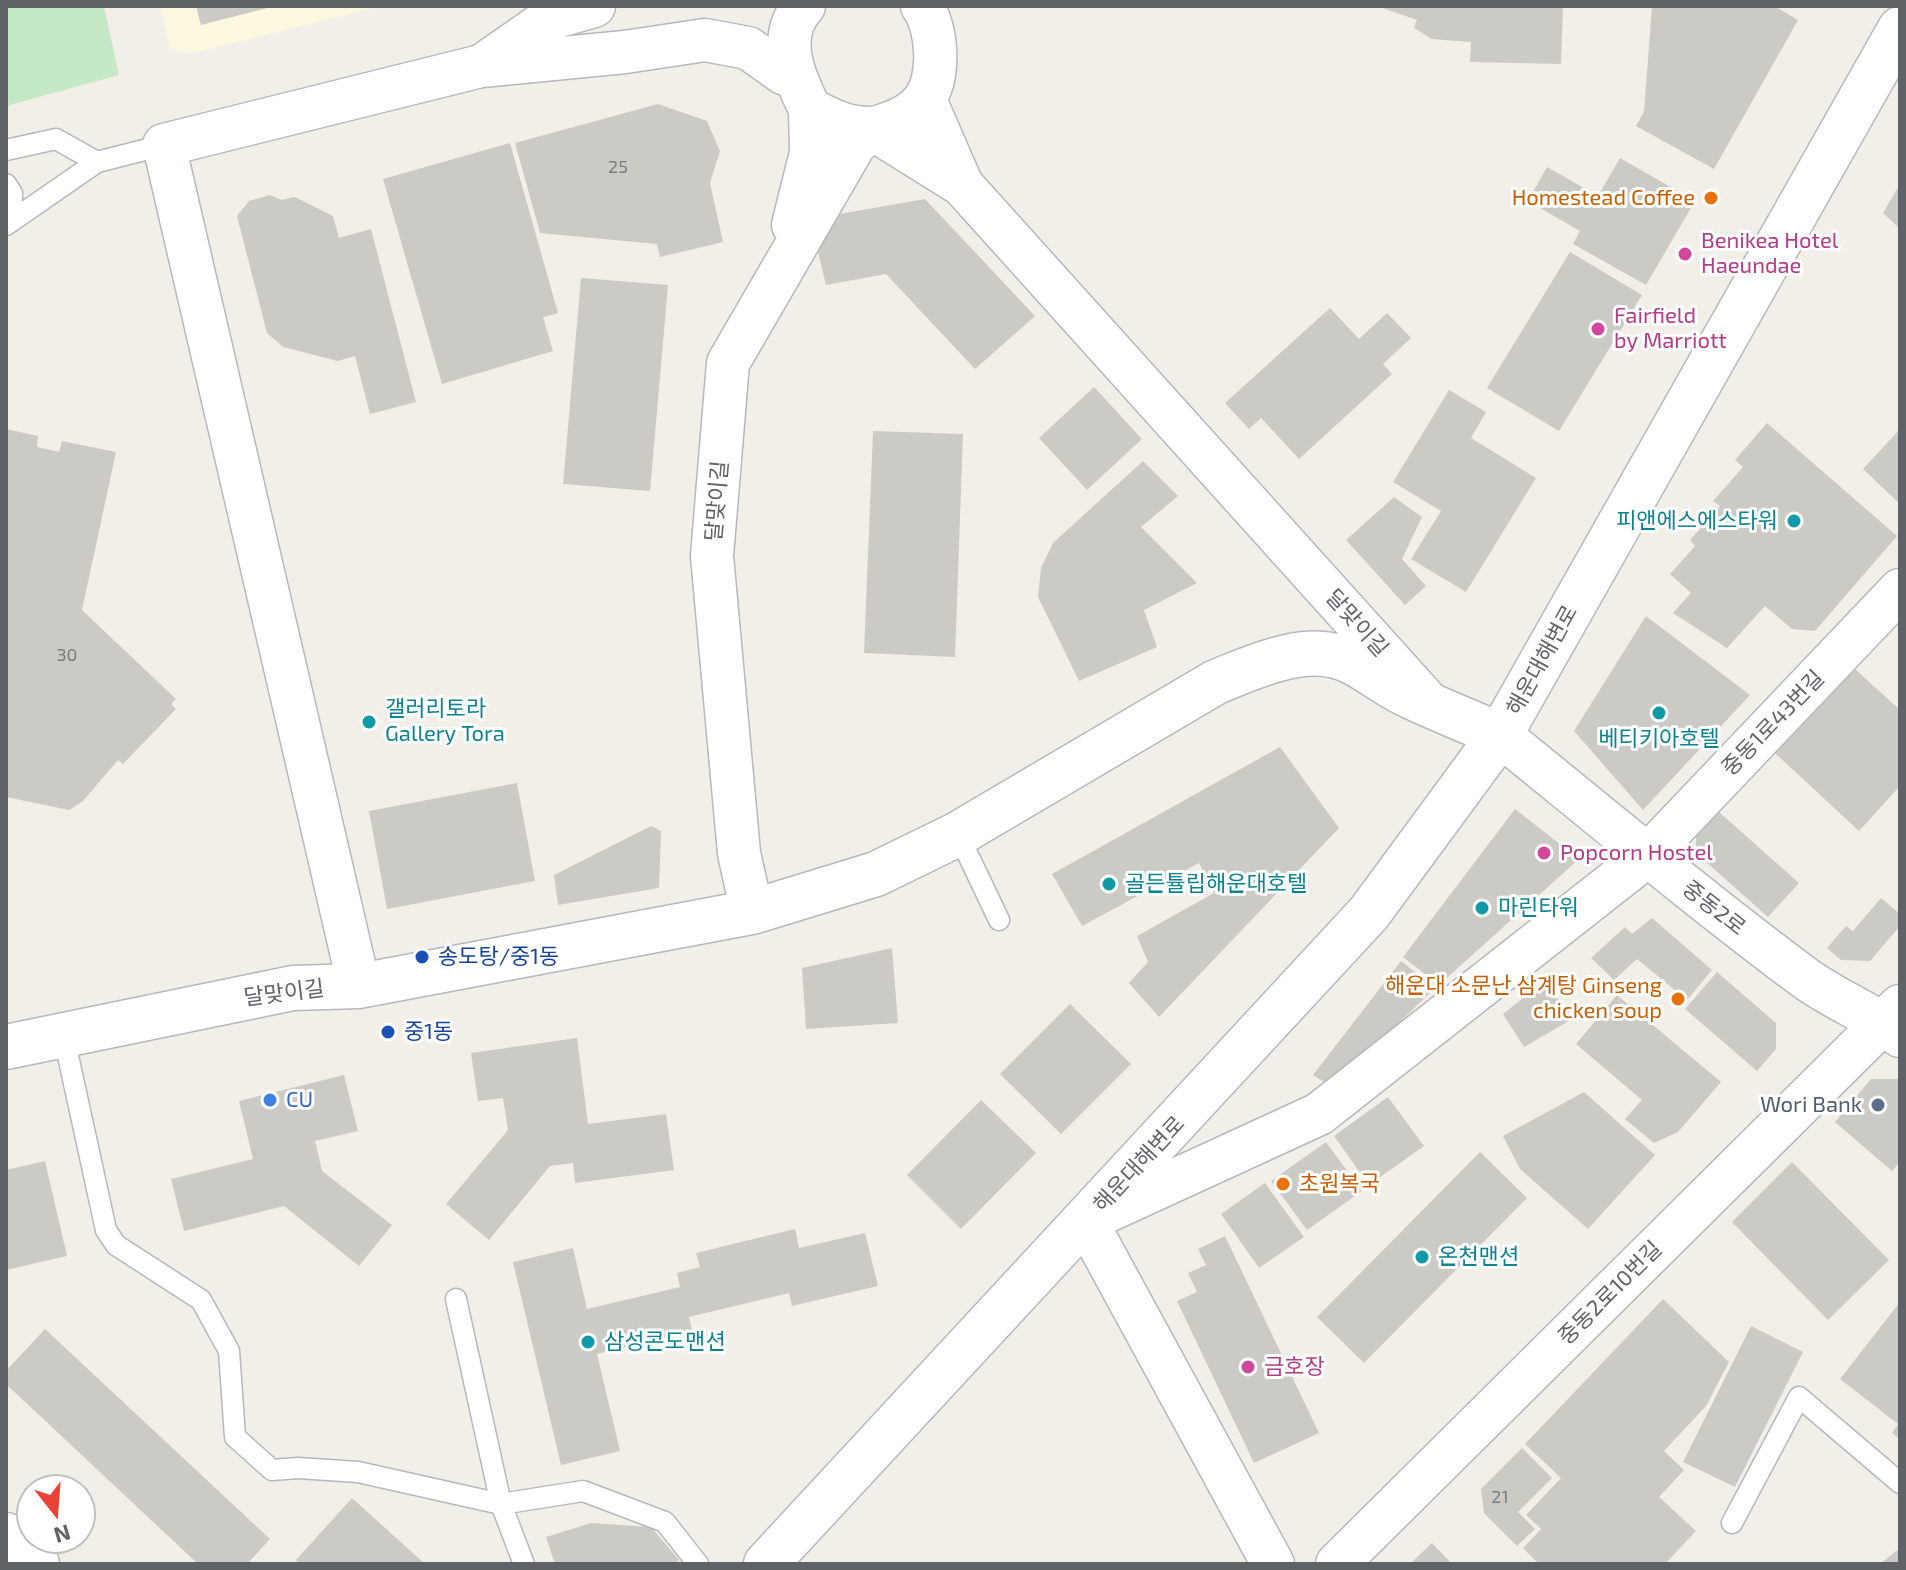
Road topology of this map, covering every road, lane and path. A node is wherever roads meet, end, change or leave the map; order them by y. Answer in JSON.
{"nodes":[{"id":1,"x":594,"y":6,"type":"edge"},
{"id":2,"x":804,"y":6,"type":"edge"},
{"id":3,"x":934,"y":13,"type":"edge"},
{"id":4,"x":1900,"y":29,"type":"edge"},
{"id":5,"x":481,"y":66,"type":"junction"},
{"id":6,"x":803,"y":93,"type":"junction"},
{"id":7,"x":925,"y":100,"type":"junction"},
{"id":8,"x":872,"y":129,"type":"junction"},
{"id":9,"x":164,"y":145,"type":"junction"},
{"id":10,"x":6,"y":150,"type":"edge"},
{"id":11,"x":97,"y":162,"type":"junction"},
{"id":12,"x":6,"y":184,"type":"edge"},
{"id":13,"x":962,"y":185,"type":"junction"},
{"id":14,"x":8,"y":223,"type":"edge"},
{"id":15,"x":782,"y":269,"type":"junction"},
{"id":16,"x":1900,"y":590,"type":"edge"},
{"id":17,"x":1428,"y":703,"type":"junction"},
{"id":18,"x":1500,"y":735,"type":"junction"},
{"id":19,"x":958,"y":834,"type":"junction"},
{"id":20,"x":1647,"y":856,"type":"junction"},
{"id":21,"x":752,"y":912,"type":"junction"},
{"id":22,"x":999,"y":920,"type":"dead end"},
{"id":23,"x":359,"y":986,"type":"junction"},
{"id":24,"x":1895,"y":1022,"type":"edge"},
{"id":25,"x":63,"y":1033,"type":"junction"},
{"id":26,"x":6,"y":1047,"type":"edge"},
{"id":27,"x":1086,"y":1221,"type":"junction"},
{"id":28,"x":456,"y":1299,"type":"dead end"},
{"id":29,"x":1900,"y":1483,"type":"edge"},
{"id":30,"x":501,"y":1504,"type":"junction"},
{"id":31,"x":1732,"y":1523,"type":"dead end"},
{"id":32,"x":6,"y":1535,"type":"edge"},
{"id":33,"x":37,"y":1564,"type":"edge"},
{"id":34,"x":524,"y":1564,"type":"edge"},
{"id":35,"x":698,"y":1564,"type":"edge"},
{"id":36,"x":766,"y":1564,"type":"edge"},
{"id":37,"x":1273,"y":1564,"type":"edge"},
{"id":38,"x":1337,"y":1564,"type":"edge"}],
"edges":[{"from":1,"to":5,"type":"street"},
{"from":2,"to":6,"type":"street"},
{"from":3,"to":7,"type":"street"},
{"from":4,"to":18,"type":"main road","name":"해운대해변로"},
{"from":5,"to":6,"type":"street"},
{"from":5,"to":9,"type":"street"},
{"from":6,"to":8,"type":"street"},
{"from":6,"to":15,"type":"street"},
{"from":7,"to":8,"type":"street"},
{"from":7,"to":13,"type":"street","name":"달맞이길"},
{"from":8,"to":13,"type":"street"},
{"from":8,"to":15,"type":"street","name":"달맞이길"},
{"from":9,"to":11,"type":"lane"},
{"from":9,"to":23,"type":"street"},
{"from":10,"to":11,"type":"lane"},
{"from":11,"to":14,"type":"lane"},
{"from":12,"to":14,"type":"lane"},
{"from":13,"to":17,"type":"street","name":"달맞이길"},
{"from":15,"to":21,"type":"street","name":"달맞이길"},
{"from":16,"to":20,"type":"street","name":"중동1로43번길"},
{"from":17,"to":18,"type":"main road","name":"달맞이길"},
{"from":17,"to":19,"type":"main road","name":"달맞이길"},
{"from":18,"to":20,"type":"street","name":"중동2로"},
{"from":18,"to":27,"type":"main road","name":"해운대해변로"},
{"from":19,"to":21,"type":"main road","name":"달맞이길"},
{"from":19,"to":22,"type":"lane"},
{"from":20,"to":24,"type":"street","name":"중동2로"},
{"from":20,"to":27,"type":"street","name":"해운대해변로"},
{"from":21,"to":23,"type":"main road","name":"달맞이길"},
{"from":23,"to":25,"type":"main road","name":"달맞이길"},
{"from":24,"to":38,"type":"street","name":"중동2로10번길"},
{"from":25,"to":26,"type":"main road","name":"달맞이길"},
{"from":25,"to":30,"type":"lane"},
{"from":27,"to":36,"type":"main road","name":"해운대해변로"},
{"from":27,"to":37,"type":"street"},
{"from":28,"to":30,"type":"lane"},
{"from":29,"to":31,"type":"lane"},
{"from":30,"to":34,"type":"lane"},
{"from":30,"to":35,"type":"lane"},
{"from":32,"to":33,"type":"main road"}]}
